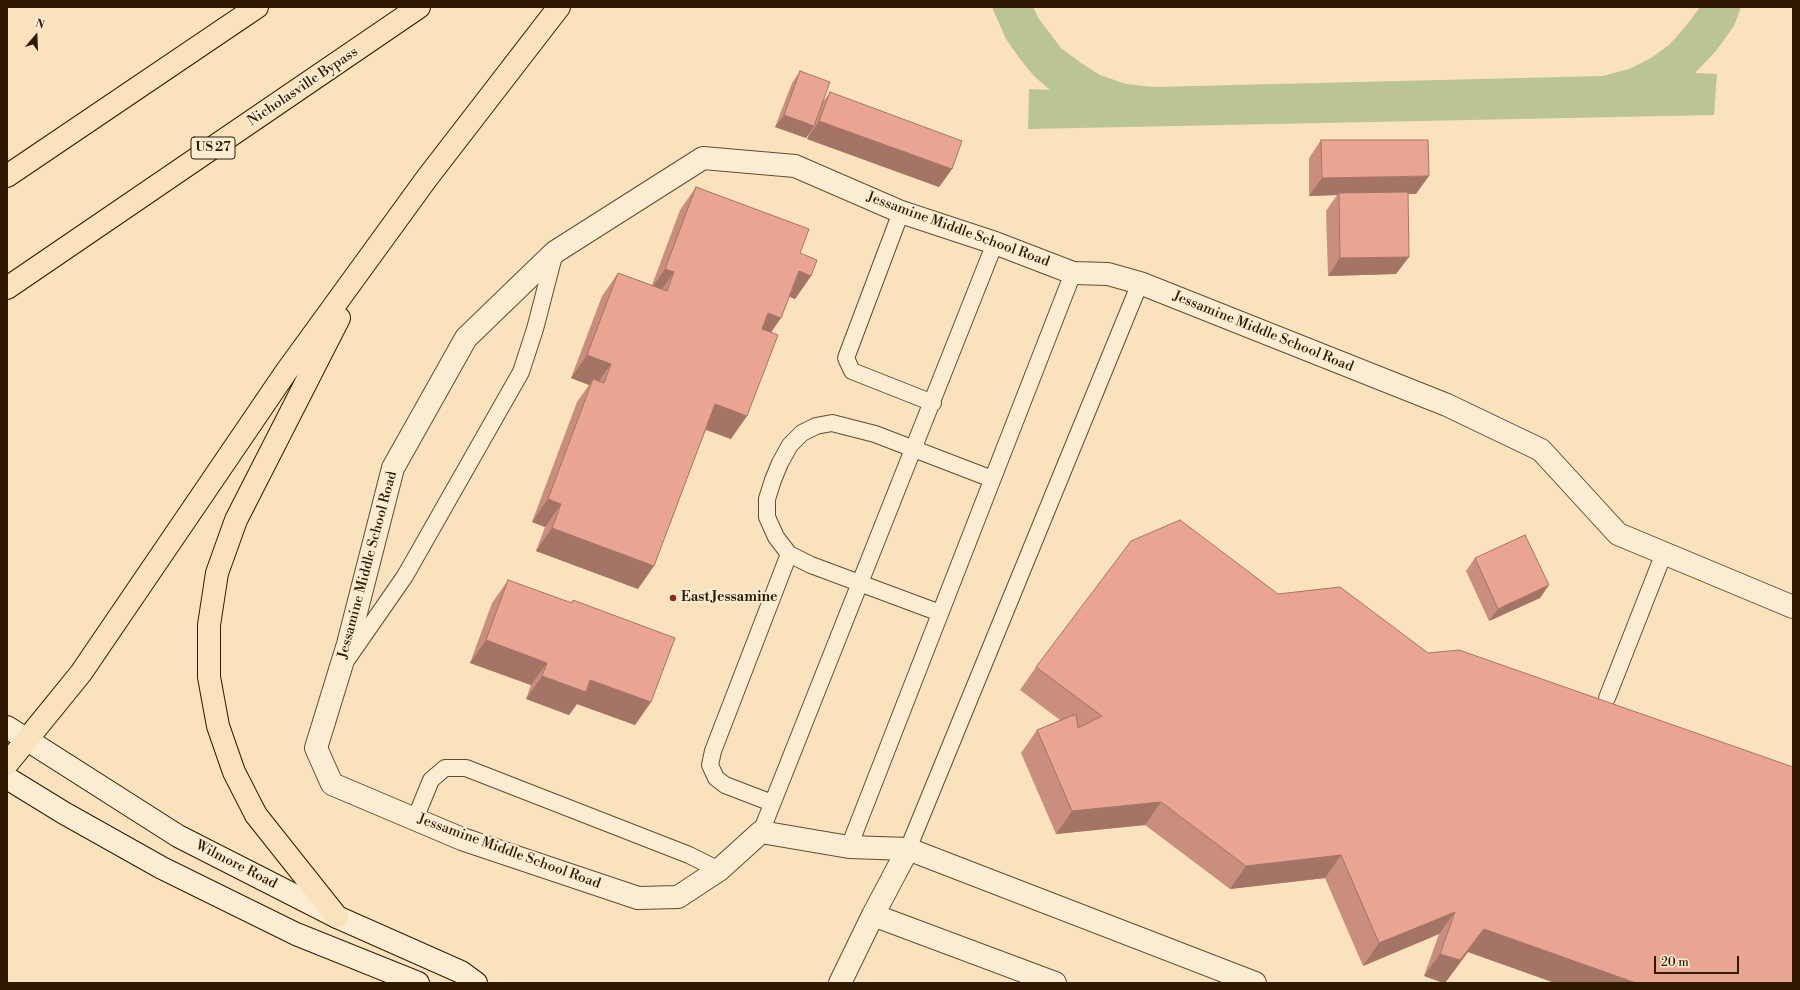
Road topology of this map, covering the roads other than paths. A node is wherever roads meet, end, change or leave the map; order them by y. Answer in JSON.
{"nodes":[{"id":1,"x":257,"y":7,"type":"edge"},
{"id":2,"x":419,"y":7,"type":"edge"},
{"id":3,"x":559,"y":7,"type":"edge"},
{"id":4,"x":7,"y":176,"type":"edge"},
{"id":5,"x":902,"y":212,"type":"junction"},
{"id":6,"x":995,"y":243,"type":"junction"},
{"id":7,"x":556,"y":252,"type":"junction"},
{"id":8,"x":371,"y":254,"type":"junction"},
{"id":9,"x":1073,"y":273,"type":"junction"},
{"id":10,"x":1140,"y":283,"type":"junction"},
{"id":11,"x":7,"y":288,"type":"edge"},
{"id":12,"x":933,"y":402,"type":"junction"},
{"id":13,"x":914,"y":448,"type":"junction"},
{"id":14,"x":992,"y":478,"type":"junction"},
{"id":15,"x":1664,"y":553,"type":"junction"},
{"id":16,"x":789,"y":554,"type":"junction"},
{"id":17,"x":860,"y":583,"type":"junction"},
{"id":18,"x":1793,"y":607,"type":"edge"},
{"id":19,"x":940,"y":612,"type":"junction"},
{"id":20,"x":340,"y":670,"type":"junction"},
{"id":21,"x":1607,"y":698,"type":"dead end"},
{"id":22,"x":7,"y":727,"type":"edge"},
{"id":23,"x":26,"y":740,"type":"junction"},
{"id":24,"x":7,"y":764,"type":"edge"},
{"id":25,"x":7,"y":778,"type":"edge"},
{"id":26,"x":772,"y":803,"type":"junction"},
{"id":27,"x":415,"y":819,"type":"junction"},
{"id":28,"x":761,"y":832,"type":"junction"},
{"id":29,"x":849,"y":847,"type":"junction"},
{"id":30,"x":908,"y":849,"type":"junction"},
{"id":31,"x":719,"y":870,"type":"junction"},
{"id":32,"x":873,"y":915,"type":"junction"},
{"id":33,"x":337,"y":917,"type":"junction"},
{"id":34,"x":418,"y":983,"type":"edge"},
{"id":35,"x":476,"y":983,"type":"edge"},
{"id":36,"x":840,"y":983,"type":"edge"},
{"id":37,"x":1055,"y":983,"type":"edge"},
{"id":38,"x":1255,"y":983,"type":"edge"}],
"edges":[{"from":1,"to":4,"type":"highway"},
{"from":2,"to":11,"type":"highway","name":"Nicholasville Bypass","number":"US 27"},
{"from":3,"to":8,"type":"highway"},
{"from":5,"to":6,"type":"street","name":"Jessamine Middle School Road"},
{"from":5,"to":7,"type":"street","name":"Jessamine Middle School Road"},
{"from":5,"to":12,"type":"lane"},
{"from":6,"to":9,"type":"street","name":"Jessamine Middle School Road"},
{"from":6,"to":12,"type":"lane"},
{"from":7,"to":20,"type":"lane"},
{"from":7,"to":20,"type":"street","name":"Jessamine Middle School Road"},
{"from":8,"to":23,"type":"highway"},
{"from":8,"to":33,"type":"highway"},
{"from":9,"to":10,"type":"street","name":"Jessamine Middle School Road"},
{"from":9,"to":14,"type":"lane"},
{"from":10,"to":15,"type":"street","name":"Jessamine Middle School Road"},
{"from":10,"to":30,"type":"lane"},
{"from":12,"to":13,"type":"lane"},
{"from":13,"to":14,"type":"lane"},
{"from":13,"to":16,"type":"lane"},
{"from":13,"to":17,"type":"lane"},
{"from":14,"to":19,"type":"lane"},
{"from":15,"to":18,"type":"street","name":"Jessamine Middle School Road"},
{"from":15,"to":21,"type":"lane"},
{"from":16,"to":17,"type":"lane"},
{"from":16,"to":26,"type":"lane"},
{"from":17,"to":19,"type":"lane"},
{"from":17,"to":26,"type":"lane"},
{"from":19,"to":29,"type":"lane"},
{"from":20,"to":27,"type":"street","name":"Jessamine Middle School Road"},
{"from":22,"to":23,"type":"street","name":"Wilmore Road"},
{"from":23,"to":24,"type":"highway"},
{"from":23,"to":33,"type":"street","name":"Wilmore Road"},
{"from":25,"to":34,"type":"street"},
{"from":26,"to":28,"type":"lane"},
{"from":27,"to":31,"type":"street","name":"Jessamine Middle School Road"},
{"from":27,"to":31,"type":"lane"},
{"from":28,"to":29,"type":"street"},
{"from":28,"to":31,"type":"street","name":"Jessamine Middle School Road"},
{"from":29,"to":30,"type":"street"},
{"from":30,"to":32,"type":"street"},
{"from":30,"to":38,"type":"street"},
{"from":32,"to":36,"type":"street"},
{"from":32,"to":37,"type":"street"},
{"from":33,"to":35,"type":"street","name":"Wilmore Road"}]}
